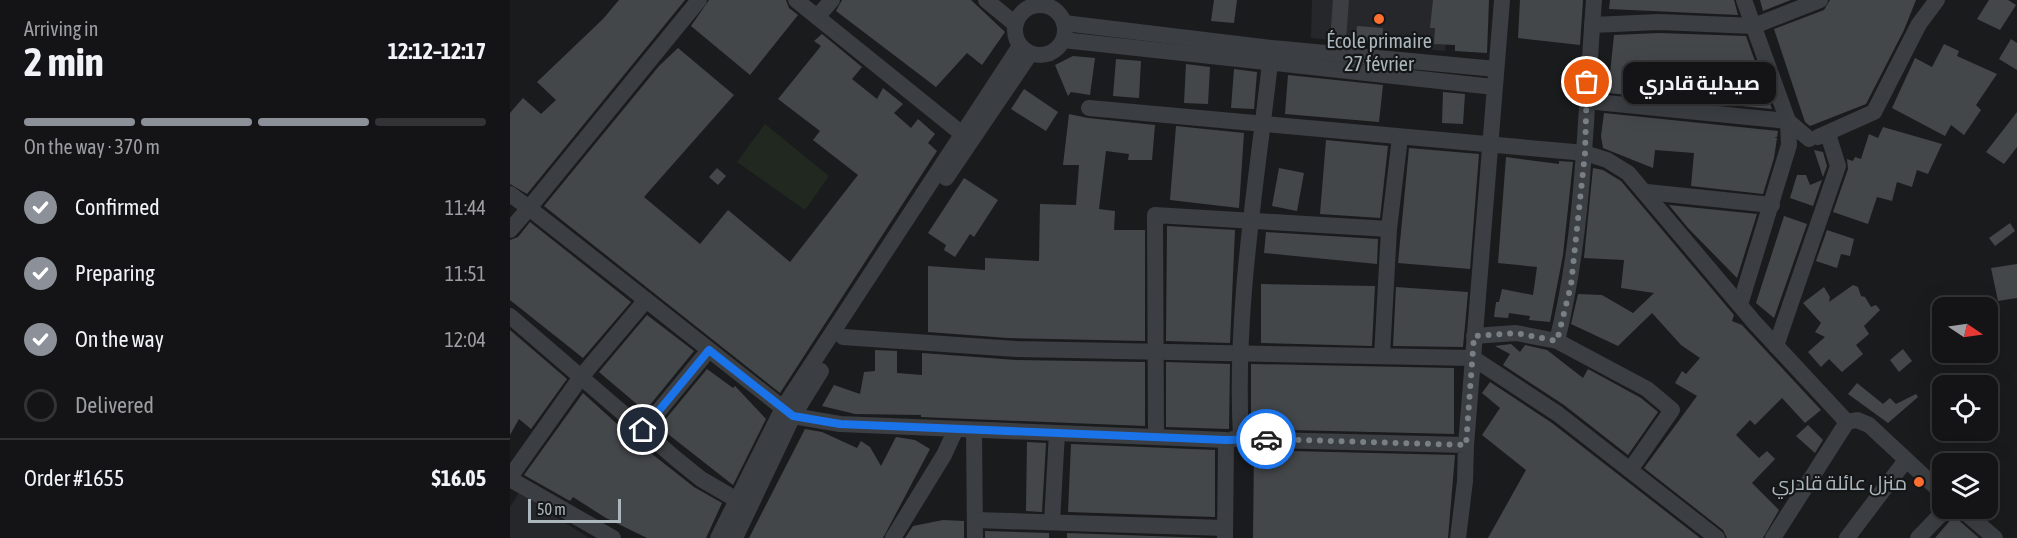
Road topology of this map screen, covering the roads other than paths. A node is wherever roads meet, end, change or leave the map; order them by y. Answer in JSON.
{"nodes":[{"id":1,"x":699,"y":0,"type":"edge"},
{"id":2,"x":796,"y":0,"type":"edge"},
{"id":3,"x":832,"y":0,"type":"edge"},
{"id":4,"x":986,"y":0,"type":"edge"},
{"id":5,"x":1341,"y":0,"type":"edge"},
{"id":6,"x":1502,"y":0,"type":"edge"},
{"id":7,"x":1594,"y":0,"type":"edge"},
{"id":8,"x":1744,"y":0,"type":"edge"},
{"id":9,"x":1820,"y":0,"type":"edge"},
{"id":10,"x":1937,"y":0,"type":"edge"},
{"id":11,"x":1033,"y":3,"type":"edge"},
{"id":12,"x":1062,"y":12,"type":"edge"},
{"id":13,"x":817,"y":17,"type":"junction"},
{"id":14,"x":1015,"y":24,"type":"junction"},
{"id":15,"x":1592,"y":26,"type":"junction"},
{"id":16,"x":1754,"y":26,"type":"junction"},
{"id":17,"x":1063,"y":40,"type":"junction"},
{"id":18,"x":1025,"y":50,"type":"junction"},
{"id":19,"x":1337,"y":54,"type":"junction"},
{"id":20,"x":1271,"y":56,"type":"junction"},
{"id":21,"x":1496,"y":69,"type":"junction"},
{"id":22,"x":1494,"y":87,"type":"junction"},
{"id":23,"x":1586,"y":101,"type":"junction"},
{"id":24,"x":1089,"y":108,"type":"dead end"},
{"id":25,"x":1788,"y":121,"type":"junction"},
{"id":26,"x":1262,"y":124,"type":"junction"},
{"id":27,"x":961,"y":133,"type":"junction"},
{"id":28,"x":1828,"y":134,"type":"junction"},
{"id":29,"x":1400,"y":137,"type":"junction"},
{"id":30,"x":1809,"y":139,"type":"junction"},
{"id":31,"x":1491,"y":143,"type":"junction"},
{"id":32,"x":1789,"y":145,"type":"junction"},
{"id":33,"x":1585,"y":153,"type":"junction"},
{"id":34,"x":1647,"y":192,"type":"junction"},
{"id":35,"x":510,"y":194,"type":"edge"},
{"id":36,"x":1772,"y":205,"type":"junction"},
{"id":37,"x":529,"y":208,"type":"junction"},
{"id":38,"x":1250,"y":220,"type":"junction"},
{"id":39,"x":1389,"y":229,"type":"junction"},
{"id":40,"x":510,"y":230,"type":"edge"},
{"id":41,"x":646,"y":300,"type":"junction"},
{"id":42,"x":1740,"y":305,"type":"junction"},
{"id":43,"x":510,"y":316,"type":"edge"},
{"id":44,"x":1474,"y":336,"type":"junction"},
{"id":45,"x":843,"y":337,"type":"junction"},
{"id":46,"x":1557,"y":341,"type":"junction"},
{"id":47,"x":1776,"y":346,"type":"junction"},
{"id":48,"x":709,"y":350,"type":"junction"},
{"id":49,"x":1155,"y":352,"type":"junction"},
{"id":50,"x":1241,"y":354,"type":"junction"},
{"id":51,"x":1382,"y":356,"type":"junction"},
{"id":52,"x":1473,"y":358,"type":"junction"},
{"id":53,"x":581,"y":377,"type":"junction"},
{"id":54,"x":788,"y":412,"type":"junction"},
{"id":55,"x":1847,"y":422,"type":"junction"},
{"id":56,"x":956,"y":429,"type":"junction"},
{"id":57,"x":643,"y":430,"type":"junction"},
{"id":58,"x":974,"y":430,"type":"junction"},
{"id":59,"x":1057,"y":433,"type":"junction"},
{"id":60,"x":1156,"y":436,"type":"junction"},
{"id":61,"x":1234,"y":439,"type":"junction"},
{"id":62,"x":1466,"y":445,"type":"junction"},
{"id":63,"x":1906,"y":460,"type":"junction"},
{"id":64,"x":1630,"y":470,"type":"junction"},
{"id":65,"x":510,"y":478,"type":"edge"},
{"id":66,"x":1932,"y":484,"type":"edge"},
{"id":67,"x":737,"y":500,"type":"junction"},
{"id":68,"x":1936,"y":519,"type":"edge"},
{"id":69,"x":1973,"y":519,"type":"edge"},
{"id":70,"x":975,"y":520,"type":"junction"},
{"id":71,"x":1052,"y":522,"type":"junction"},
{"id":72,"x":1225,"y":533,"type":"edge"},
{"id":73,"x":613,"y":538,"type":"edge"},
{"id":74,"x":718,"y":538,"type":"edge"},
{"id":75,"x":735,"y":538,"type":"edge"},
{"id":76,"x":893,"y":538,"type":"edge"},
{"id":77,"x":975,"y":538,"type":"edge"},
{"id":78,"x":1458,"y":538,"type":"edge"},
{"id":79,"x":1717,"y":538,"type":"edge"},
{"id":80,"x":1773,"y":538,"type":"edge"},
{"id":81,"x":1847,"y":538,"type":"edge"},
{"id":82,"x":1918,"y":538,"type":"edge"},
{"id":83,"x":1995,"y":538,"type":"edge"}],
"edges":[{"from":1,"to":37,"type":"street"},
{"from":2,"to":13,"type":"street"},
{"from":3,"to":13,"type":"street"},
{"from":4,"to":14,"type":"street"},
{"from":5,"to":19,"type":"street"},
{"from":6,"to":21,"type":"street"},
{"from":7,"to":15,"type":"street"},
{"from":8,"to":16,"type":"street"},
{"from":9,"to":16,"type":"street"},
{"from":10,"to":28,"type":"street"},
{"from":11,"to":12,"type":"street"},
{"from":11,"to":14,"type":"street"},
{"from":12,"to":17,"type":"street"},
{"from":12,"to":20,"type":"street"},
{"from":13,"to":27,"type":"street"},
{"from":14,"to":18,"type":"street"},
{"from":15,"to":16,"type":"street"},
{"from":15,"to":23,"type":"street"},
{"from":16,"to":25,"type":"street"},
{"from":17,"to":18,"type":"street"},
{"from":17,"to":20,"type":"street"},
{"from":18,"to":27,"type":"street"},
{"from":18,"to":45,"type":"street"},
{"from":19,"to":20,"type":"street"},
{"from":19,"to":21,"type":"street"},
{"from":20,"to":22,"type":"street"},
{"from":20,"to":26,"type":"street"},
{"from":21,"to":22,"type":"street"},
{"from":22,"to":31,"type":"street"},
{"from":23,"to":25,"type":"street"},
{"from":23,"to":33,"type":"street"},
{"from":24,"to":26,"type":"street"},
{"from":25,"to":30,"type":"street"},
{"from":25,"to":32,"type":"street"},
{"from":26,"to":29,"type":"street"},
{"from":26,"to":38,"type":"street"},
{"from":27,"to":54,"type":"street"},
{"from":28,"to":30,"type":"street"},
{"from":28,"to":47,"type":"street"},
{"from":29,"to":31,"type":"street"},
{"from":29,"to":39,"type":"street"},
{"from":30,"to":32,"type":"street"},
{"from":31,"to":33,"type":"street"},
{"from":31,"to":44,"type":"street"},
{"from":32,"to":36,"type":"street"},
{"from":33,"to":34,"type":"street"},
{"from":33,"to":46,"type":"street"},
{"from":34,"to":36,"type":"street"},
{"from":34,"to":42,"type":"street"},
{"from":35,"to":37,"type":"street"},
{"from":36,"to":42,"type":"street"},
{"from":37,"to":40,"type":"street"},
{"from":37,"to":41,"type":"street"},
{"from":38,"to":39,"type":"street"},
{"from":38,"to":49,"type":"street"},
{"from":38,"to":50,"type":"street"},
{"from":39,"to":51,"type":"street"},
{"from":41,"to":48,"type":"street"},
{"from":41,"to":53,"type":"street"},
{"from":42,"to":47,"type":"street"},
{"from":43,"to":53,"type":"street"},
{"from":44,"to":46,"type":"street"},
{"from":44,"to":52,"type":"street"},
{"from":45,"to":49,"type":"street"},
{"from":45,"to":54,"type":"street"},
{"from":46,"to":64,"type":"street"},
{"from":47,"to":55,"type":"street"},
{"from":48,"to":54,"type":"street"},
{"from":48,"to":57,"type":"street"},
{"from":49,"to":50,"type":"street"},
{"from":49,"to":60,"type":"street"},
{"from":50,"to":51,"type":"street"},
{"from":50,"to":61,"type":"street"},
{"from":51,"to":52,"type":"street"},
{"from":52,"to":62,"type":"street"},
{"from":52,"to":64,"type":"street"},
{"from":53,"to":57,"type":"street"},
{"from":53,"to":65,"type":"street"},
{"from":54,"to":56,"type":"street"},
{"from":54,"to":67,"type":"street"},
{"from":54,"to":75,"type":"street"},
{"from":55,"to":63,"type":"street"},
{"from":55,"to":80,"type":"street"},
{"from":56,"to":58,"type":"street"},
{"from":56,"to":76,"type":"street"},
{"from":57,"to":67,"type":"street"},
{"from":58,"to":59,"type":"street"},
{"from":58,"to":70,"type":"street"},
{"from":59,"to":60,"type":"street"},
{"from":59,"to":71,"type":"street"},
{"from":60,"to":61,"type":"street"},
{"from":61,"to":62,"type":"street"},
{"from":61,"to":72,"type":"street"},
{"from":62,"to":78,"type":"street"},
{"from":63,"to":66,"type":"street"},
{"from":63,"to":81,"type":"street"},
{"from":64,"to":79,"type":"street"},
{"from":65,"to":73,"type":"street"},
{"from":67,"to":74,"type":"street"},
{"from":68,"to":82,"type":"street"},
{"from":69,"to":83,"type":"street"},
{"from":70,"to":71,"type":"street"},
{"from":70,"to":77,"type":"street"},
{"from":71,"to":72,"type":"street"}]}
